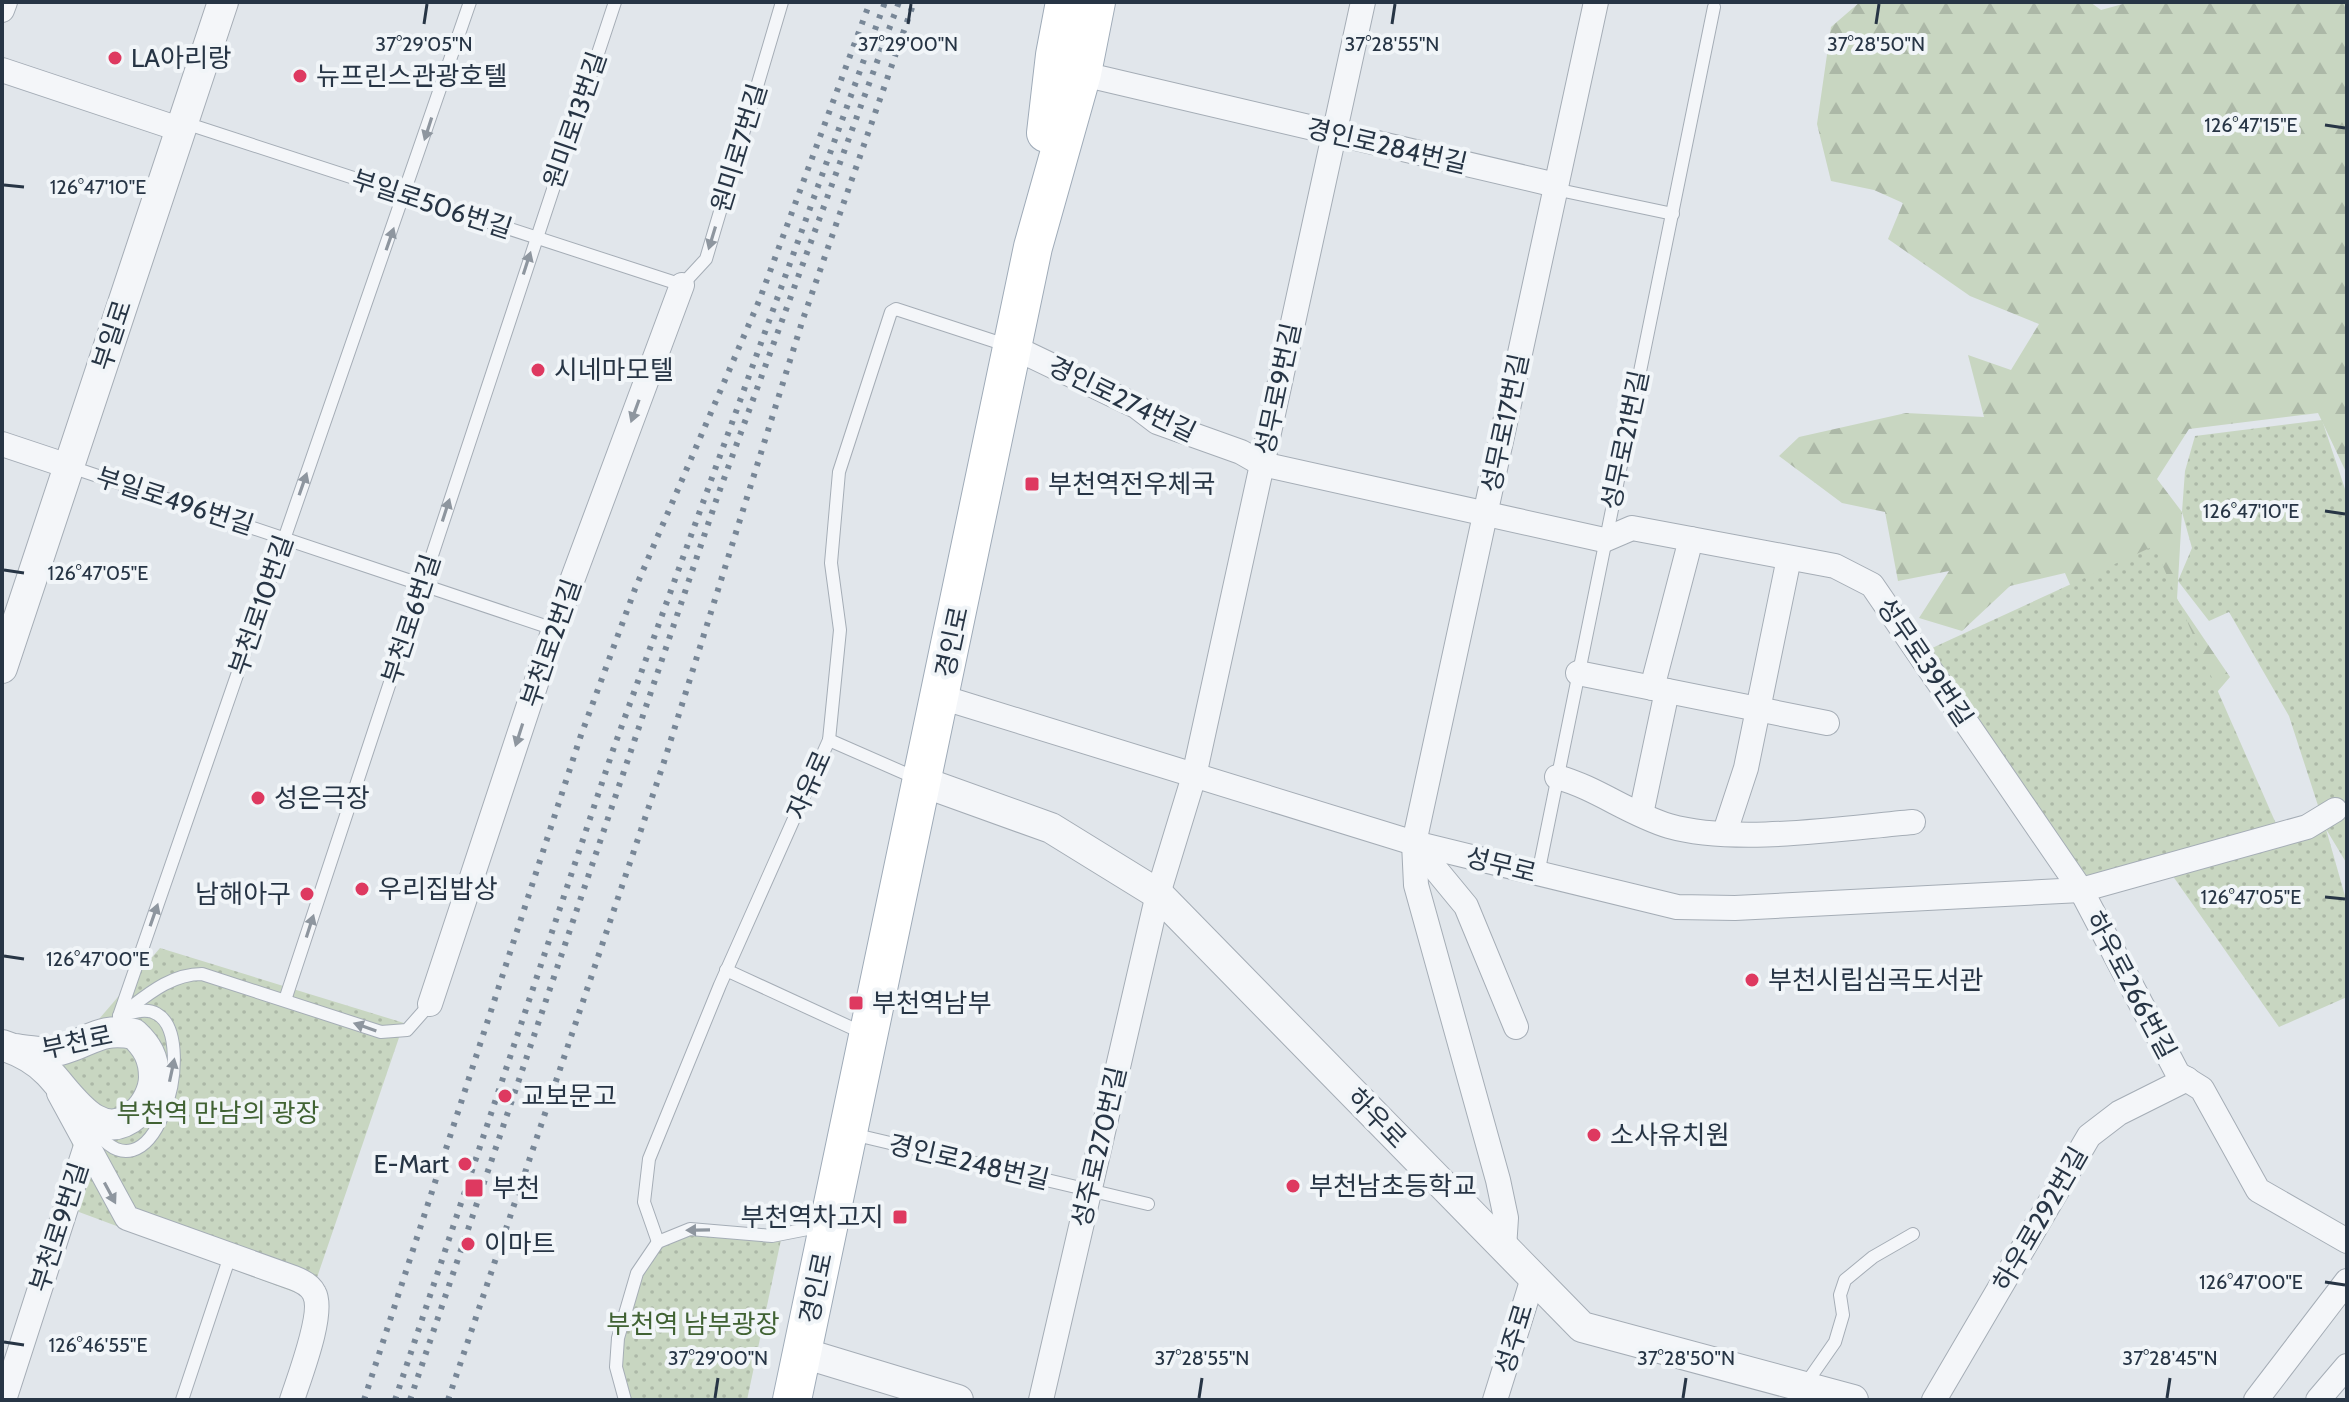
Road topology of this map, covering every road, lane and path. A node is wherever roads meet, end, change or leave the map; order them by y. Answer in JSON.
{"nodes":[{"id":1,"x":5,"y":2,"type":"edge"},
{"id":2,"x":223,"y":2,"type":"edge"},
{"id":3,"x":470,"y":2,"type":"edge"},
{"id":4,"x":615,"y":2,"type":"edge"},
{"id":5,"x":782,"y":2,"type":"edge"},
{"id":6,"x":1065,"y":2,"type":"edge"},
{"id":7,"x":1081,"y":2,"type":"edge"},
{"id":8,"x":1096,"y":2,"type":"edge"},
{"id":9,"x":1116,"y":2,"type":"edge"},
{"id":10,"x":1363,"y":2,"type":"edge"},
{"id":11,"x":1596,"y":2,"type":"edge"},
{"id":12,"x":1714,"y":7,"type":"dead end"},
{"id":13,"x":2,"y":10,"type":"edge"},
{"id":14,"x":2,"y":70,"type":"edge"},
{"id":15,"x":1100,"y":78,"type":"junction"},
{"id":16,"x":181,"y":125,"type":"junction"},
{"id":17,"x":1334,"y":134,"type":"junction"},
{"id":18,"x":1556,"y":185,"type":"junction"},
{"id":19,"x":406,"y":195,"type":"junction"},
{"id":20,"x":1673,"y":214,"type":"junction"},
{"id":21,"x":535,"y":237,"type":"junction"},
{"id":22,"x":1033,"y":247,"type":"junction"},
{"id":23,"x":682,"y":285,"type":"junction"},
{"id":24,"x":1013,"y":347,"type":"junction"},
{"id":25,"x":2,"y":444,"type":"edge"},
{"id":26,"x":1262,"y":464,"type":"junction"},
{"id":27,"x":68,"y":466,"type":"junction"},
{"id":28,"x":1485,"y":512,"type":"junction"},
{"id":29,"x":285,"y":537,"type":"junction"},
{"id":30,"x":1691,"y":539,"type":"junction"},
{"id":31,"x":1604,"y":540,"type":"junction"},
{"id":32,"x":1789,"y":558,"type":"junction"},
{"id":33,"x":422,"y":585,"type":"junction"},
{"id":34,"x":554,"y":629,"type":"junction"},
{"id":35,"x":2,"y":668,"type":"edge"},
{"id":36,"x":1578,"y":673,"type":"junction"},
{"id":37,"x":1659,"y":689,"type":"junction"},
{"id":38,"x":941,"y":697,"type":"junction"},
{"id":39,"x":1759,"y":709,"type":"junction"},
{"id":40,"x":1827,"y":723,"type":"dead end"},
{"id":41,"x":829,"y":740,"type":"junction"},
{"id":42,"x":1194,"y":776,"type":"junction"},
{"id":43,"x":1557,"y":777,"type":"junction"},
{"id":44,"x":923,"y":782,"type":"junction"},
{"id":45,"x":2335,"y":810,"type":"dead end"},
{"id":46,"x":1641,"y":814,"type":"junction"},
{"id":47,"x":1913,"y":822,"type":"dead end"},
{"id":48,"x":1725,"y":832,"type":"junction"},
{"id":49,"x":1414,"y":843,"type":"junction"},
{"id":50,"x":1538,"y":874,"type":"junction"},
{"id":51,"x":2081,"y":890,"type":"junction"},
{"id":52,"x":1158,"y":894,"type":"junction"},
{"id":53,"x":726,"y":970,"type":"junction"},
{"id":54,"x":285,"y":1000,"type":"junction"},
{"id":55,"x":430,"y":1004,"type":"joint"},
{"id":56,"x":110,"y":1024,"type":"junction"},
{"id":57,"x":1516,"y":1027,"type":"dead end"},
{"id":58,"x":870,"y":1036,"type":"junction"},
{"id":59,"x":8,"y":1047,"type":"edge"},
{"id":60,"x":49,"y":1073,"type":"junction"},
{"id":61,"x":2187,"y":1079,"type":"junction"},
{"id":62,"x":849,"y":1133,"type":"junction"},
{"id":63,"x":86,"y":1146,"type":"junction"},
{"id":64,"x":1089,"y":1190,"type":"junction"},
{"id":65,"x":1148,"y":1204,"type":"dead end"},
{"id":66,"x":830,"y":1224,"type":"junction"},
{"id":67,"x":1913,"y":1234,"type":"dead end"},
{"id":68,"x":2347,"y":1241,"type":"edge"},
{"id":69,"x":658,"y":1242,"type":"junction"},
{"id":70,"x":1504,"y":1248,"type":"junction"},
{"id":71,"x":230,"y":1256,"type":"junction"},
{"id":72,"x":1533,"y":1278,"type":"junction"},
{"id":73,"x":2347,"y":1281,"type":"edge"},
{"id":74,"x":803,"y":1353,"type":"junction"},
{"id":75,"x":2347,"y":1366,"type":"edge"},
{"id":76,"x":1805,"y":1385,"type":"junction"},
{"id":77,"x":4,"y":1400,"type":"edge"},
{"id":78,"x":182,"y":1400,"type":"edge"},
{"id":79,"x":292,"y":1400,"type":"edge"},
{"id":80,"x":625,"y":1400,"type":"edge"},
{"id":81,"x":792,"y":1400,"type":"edge"},
{"id":82,"x":958,"y":1400,"type":"edge"},
{"id":83,"x":1041,"y":1400,"type":"edge"},
{"id":84,"x":1495,"y":1400,"type":"edge"},
{"id":85,"x":1853,"y":1400,"type":"edge"},
{"id":86,"x":1934,"y":1400,"type":"edge"},
{"id":87,"x":2256,"y":1400,"type":"edge"},
{"id":88,"x":2318,"y":1400,"type":"edge"}],
"edges":[{"from":1,"to":13,"type":"street"},
{"from":2,"to":16,"type":"street","name":"부일로"},
{"from":3,"to":19,"type":"lane","name":"부천로10번길","one_way":true},
{"from":4,"to":21,"type":"lane","name":"원미로13번길"},
{"from":5,"to":23,"type":"lane","name":"원미로7번길","one_way":true},
{"from":6,"to":22,"type":"main road","name":"경인로"},
{"from":7,"to":22,"type":"street"},
{"from":8,"to":22,"type":"main road","name":"경인로"},
{"from":9,"to":15,"type":"main road","name":"경인로"},
{"from":10,"to":17,"type":"street","name":"성무로9번길"},
{"from":11,"to":18,"type":"street","name":"성무로17번길"},
{"from":12,"to":20,"type":"lane","name":"성무로21번길"},
{"from":14,"to":16,"type":"street"},
{"from":15,"to":17,"type":"street","name":"경인로284번길"},
{"from":15,"to":22,"type":"main road","name":"경인로"},
{"from":16,"to":19,"type":"lane","name":"부일로506번길"},
{"from":16,"to":27,"type":"street","name":"부일로"},
{"from":17,"to":18,"type":"street","name":"경인로284번길"},
{"from":17,"to":26,"type":"street","name":"성무로9번길"},
{"from":18,"to":20,"type":"lane","name":"경인로284번길"},
{"from":18,"to":28,"type":"street","name":"성무로17번길"},
{"from":19,"to":21,"type":"lane","name":"부일로506번길"},
{"from":29,"to":19,"type":"lane","name":"부천로10번길","one_way":true},
{"from":20,"to":31,"type":"lane","name":"성무로21번길"},
{"from":21,"to":23,"type":"lane","name":"부일로506번길"},
{"from":33,"to":21,"type":"lane","name":"부천로6번길","one_way":true},
{"from":22,"to":24,"type":"main road","name":"경인로"},
{"from":23,"to":34,"type":"street","name":"부천로2번길","one_way":true},
{"from":24,"to":26,"type":"street","name":"경인로274번길"},
{"from":24,"to":38,"type":"main road","name":"경인로"},
{"from":24,"to":41,"type":"lane","name":"자유로"},
{"from":25,"to":27,"type":"street"},
{"from":26,"to":28,"type":"street","name":"경인로274번길"},
{"from":26,"to":42,"type":"street","name":"성무로9번길"},
{"from":27,"to":29,"type":"lane","name":"부일로496번길"},
{"from":27,"to":35,"type":"street","name":"부일로"},
{"from":28,"to":31,"type":"street","name":"경인로274번길"},
{"from":28,"to":49,"type":"street","name":"성무로17번길"},
{"from":29,"to":33,"type":"lane","name":"부일로496번길"},
{"from":56,"to":29,"type":"lane","name":"부천로10번길","one_way":true},
{"from":30,"to":31,"type":"street","name":"성무로39번길"},
{"from":30,"to":32,"type":"street","name":"성무로39번길"},
{"from":30,"to":37,"type":"street"},
{"from":31,"to":36,"type":"lane","name":"성무로21번길"},
{"from":32,"to":39,"type":"street"},
{"from":32,"to":51,"type":"street","name":"성무로39번길"},
{"from":33,"to":34,"type":"lane","name":"부일로496번길"},
{"from":54,"to":33,"type":"lane","name":"부천로6번길","one_way":true},
{"from":34,"to":55,"type":"street","name":"부천로2번길","one_way":true},
{"from":36,"to":37,"type":"street"},
{"from":36,"to":43,"type":"lane","name":"성무로21번길"},
{"from":37,"to":39,"type":"street"},
{"from":37,"to":46,"type":"street"},
{"from":38,"to":42,"type":"street","name":"성무로"},
{"from":38,"to":44,"type":"main road","name":"경인로"},
{"from":39,"to":40,"type":"street"},
{"from":39,"to":48,"type":"street"},
{"from":41,"to":44,"type":"lane"},
{"from":41,"to":53,"type":"lane","name":"자유로"},
{"from":42,"to":49,"type":"street","name":"성무로"},
{"from":42,"to":52,"type":"street","name":"성무로9번길"},
{"from":43,"to":46,"type":"street"},
{"from":43,"to":50,"type":"lane","name":"성무로21번길"},
{"from":44,"to":52,"type":"street","name":"하우로"},
{"from":44,"to":58,"type":"main road","name":"경인로"},
{"from":45,"to":51,"type":"street","name":"성무로"},
{"from":46,"to":48,"type":"street"},
{"from":47,"to":48,"type":"street"},
{"from":49,"to":50,"type":"street","name":"성무로"},
{"from":49,"to":57,"type":"street"},
{"from":49,"to":70,"type":"street","name":"성무로17번길"},
{"from":50,"to":51,"type":"street","name":"성무로"},
{"from":51,"to":61,"type":"street","name":"하우로266번길"},
{"from":52,"to":64,"type":"street","name":"성주로270번길"},
{"from":52,"to":70,"type":"street","name":"하우로"},
{"from":53,"to":58,"type":"lane"},
{"from":53,"to":69,"type":"lane","name":"자유로"},
{"from":55,"to":54,"type":"lane","one_way":true},
{"from":54,"to":56,"type":"lane"},
{"from":56,"to":59,"type":"street","name":"부천로"},
{"from":60,"to":56,"type":"street","name":"부천로","one_way":true},
{"from":58,"to":62,"type":"main road","name":"경인로"},
{"from":59,"to":60,"type":"street","name":"부천로"},
{"from":60,"to":63,"type":"street"},
{"from":61,"to":68,"type":"street","name":"하우로266번길"},
{"from":61,"to":86,"type":"street","name":"하우로292번길"},
{"from":62,"to":64,"type":"lane","name":"경인로248번길"},
{"from":62,"to":66,"type":"main road","name":"경인로"},
{"from":63,"to":71,"type":"street","one_way":true},
{"from":63,"to":77,"type":"street","name":"부천로9번길"},
{"from":64,"to":65,"type":"lane","name":"경인로248번길"},
{"from":64,"to":83,"type":"street","name":"성주로270번길"},
{"from":66,"to":69,"type":"lane","one_way":true},
{"from":66,"to":74,"type":"main road","name":"경인로"},
{"from":67,"to":76,"type":"lane"},
{"from":69,"to":80,"type":"lane"},
{"from":70,"to":72,"type":"street","name":"하우로"},
{"from":71,"to":78,"type":"lane"},
{"from":71,"to":79,"type":"street"},
{"from":72,"to":76,"type":"street","name":"하우로"},
{"from":72,"to":84,"type":"street","name":"성주로"},
{"from":73,"to":87,"type":"street"},
{"from":74,"to":81,"type":"main road","name":"경인로"},
{"from":74,"to":82,"type":"street"},
{"from":75,"to":88,"type":"street"},
{"from":76,"to":85,"type":"street","name":"하우로"}]}
